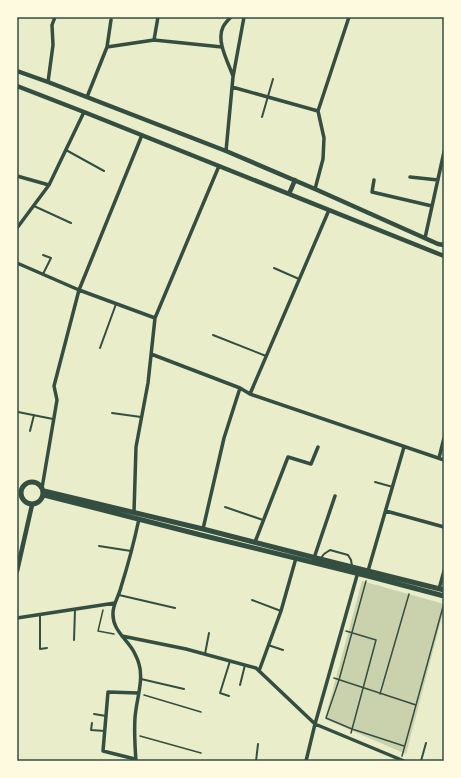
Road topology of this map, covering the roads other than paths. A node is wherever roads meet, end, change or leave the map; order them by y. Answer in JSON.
{"nodes":[{"id":1,"x":54,"y":17,"type":"edge"},
{"id":2,"x":158,"y":17,"type":"edge"},
{"id":3,"x":231,"y":17,"type":"edge"},
{"id":4,"x":244,"y":17,"type":"edge"},
{"id":5,"x":349,"y":17,"type":"edge"},
{"id":6,"x":111,"y":20,"type":"dead end"},
{"id":7,"x":154,"y":40,"type":"junction"},
{"id":8,"x":107,"y":47,"type":"junction"},
{"id":9,"x":222,"y":47,"type":"junction"},
{"id":10,"x":17,"y":71,"type":"edge"},
{"id":11,"x":233,"y":76,"type":"junction"},
{"id":12,"x":273,"y":80,"type":"dead end"},
{"id":13,"x":48,"y":82,"type":"junction"},
{"id":14,"x":17,"y":86,"type":"edge"},
{"id":15,"x":232,"y":87,"type":"junction"},
{"id":16,"x":87,"y":97,"type":"junction"},
{"id":17,"x":267,"y":97,"type":"junction"},
{"id":18,"x":318,"y":111,"type":"junction"},
{"id":19,"x":84,"y":112,"type":"junction"},
{"id":20,"x":262,"y":117,"type":"dead end"},
{"id":21,"x":142,"y":135,"type":"junction"},
{"id":22,"x":66,"y":150,"type":"junction"},
{"id":23,"x":226,"y":151,"type":"junction"},
{"id":24,"x":444,"y":152,"type":"edge"},
{"id":25,"x":220,"y":166,"type":"junction"},
{"id":26,"x":104,"y":170,"type":"dead end"},
{"id":27,"x":17,"y":176,"type":"edge"},
{"id":28,"x":410,"y":177,"type":"dead end"},
{"id":29,"x":294,"y":180,"type":"junction"},
{"id":30,"x":374,"y":180,"type":"dead end"},
{"id":31,"x":438,"y":180,"type":"junction"},
{"id":32,"x":49,"y":185,"type":"junction"},
{"id":33,"x":315,"y":188,"type":"junction"},
{"id":34,"x":289,"y":194,"type":"junction"},
{"id":35,"x":34,"y":206,"type":"junction"},
{"id":36,"x":432,"y":206,"type":"junction"},
{"id":37,"x":329,"y":210,"type":"junction"},
{"id":38,"x":71,"y":223,"type":"dead end"},
{"id":39,"x":17,"y":228,"type":"edge"},
{"id":40,"x":425,"y":238,"type":"junction"},
{"id":41,"x":444,"y":245,"type":"edge"},
{"id":42,"x":43,"y":255,"type":"dead end"},
{"id":43,"x":444,"y":256,"type":"edge"},
{"id":44,"x":17,"y":263,"type":"edge"},
{"id":45,"x":274,"y":268,"type":"dead end"},
{"id":46,"x":43,"y":274,"type":"junction"},
{"id":47,"x":299,"y":279,"type":"junction"},
{"id":48,"x":79,"y":290,"type":"junction"},
{"id":49,"x":116,"y":304,"type":"junction"},
{"id":50,"x":155,"y":318,"type":"junction"},
{"id":51,"x":213,"y":335,"type":"dead end"},
{"id":52,"x":100,"y":348,"type":"dead end"},
{"id":53,"x":151,"y":354,"type":"junction"},
{"id":54,"x":266,"y":356,"type":"junction"},
{"id":55,"x":240,"y":388,"type":"junction"},
{"id":56,"x":250,"y":394,"type":"junction"},
{"id":57,"x":18,"y":412,"type":"dead end"},
{"id":58,"x":112,"y":413,"type":"dead end"},
{"id":59,"x":34,"y":415,"type":"junction"},
{"id":60,"x":141,"y":417,"type":"junction"},
{"id":61,"x":54,"y":420,"type":"junction"},
{"id":62,"x":30,"y":431,"type":"dead end"},
{"id":63,"x":444,"y":438,"type":"edge"},
{"id":64,"x":318,"y":447,"type":"dead end"},
{"id":65,"x":404,"y":447,"type":"junction"},
{"id":66,"x":439,"y":458,"type":"junction"},
{"id":67,"x":444,"y":460,"type":"edge"},
{"id":68,"x":375,"y":482,"type":"dead end"},
{"id":69,"x":393,"y":487,"type":"junction"},
{"id":70,"x":19,"y":490,"type":"edge"},
{"id":71,"x":43,"y":491,"type":"junction"},
{"id":72,"x":335,"y":496,"type":"dead end"},
{"id":73,"x":32,"y":504,"type":"junction"},
{"id":74,"x":225,"y":507,"type":"dead end"},
{"id":75,"x":386,"y":511,"type":"junction"},
{"id":76,"x":134,"y":512,"type":"junction"},
{"id":77,"x":139,"y":519,"type":"junction"},
{"id":78,"x":264,"y":520,"type":"junction"},
{"id":79,"x":444,"y":527,"type":"edge"},
{"id":80,"x":203,"y":529,"type":"junction"},
{"id":81,"x":255,"y":542,"type":"junction"},
{"id":82,"x":99,"y":546,"type":"dead end"},
{"id":83,"x":132,"y":551,"type":"junction"},
{"id":84,"x":296,"y":558,"type":"junction"},
{"id":85,"x":317,"y":560,"type":"junction"},
{"id":86,"x":17,"y":568,"type":"edge"},
{"id":87,"x":351,"y":569,"type":"junction"},
{"id":88,"x":358,"y":571,"type":"junction"},
{"id":89,"x":444,"y":571,"type":"edge"},
{"id":90,"x":368,"y":574,"type":"junction"},
{"id":91,"x":442,"y":590,"type":"edge"},
{"id":92,"x":119,"y":595,"type":"junction"},
{"id":93,"x":444,"y":596,"type":"edge"},
{"id":94,"x":252,"y":600,"type":"dead end"},
{"id":95,"x":115,"y":603,"type":"junction"},
{"id":96,"x":175,"y":608,"type":"dead end"},
{"id":97,"x":75,"y":610,"type":"junction"},
{"id":98,"x":281,"y":611,"type":"junction"},
{"id":99,"x":40,"y":615,"type":"junction"},
{"id":100,"x":17,"y":618,"type":"edge"},
{"id":101,"x":209,"y":633,"type":"dead end"},
{"id":102,"x":122,"y":636,"type":"junction"},
{"id":103,"x":74,"y":640,"type":"dead end"},
{"id":104,"x":268,"y":645,"type":"junction"},
{"id":105,"x":48,"y":648,"type":"dead end"},
{"id":106,"x":283,"y":650,"type":"dead end"},
{"id":107,"x":205,"y":654,"type":"junction"},
{"id":108,"x":230,"y":661,"type":"junction"},
{"id":109,"x":245,"y":665,"type":"junction"},
{"id":110,"x":257,"y":670,"type":"junction"},
{"id":111,"x":141,"y":679,"type":"junction"},
{"id":112,"x":240,"y":686,"type":"dead end"},
{"id":113,"x":184,"y":689,"type":"dead end"},
{"id":114,"x":138,"y":693,"type":"junction"},
{"id":115,"x":229,"y":696,"type":"dead end"},
{"id":116,"x":94,"y":714,"type":"dead end"},
{"id":117,"x":106,"y":716,"type":"junction"},
{"id":118,"x":92,"y":723,"type":"dead end"},
{"id":119,"x":315,"y":724,"type":"junction"},
{"id":120,"x":105,"y":731,"type":"junction"},
{"id":121,"x":426,"y":743,"type":"dead end"},
{"id":122,"x":258,"y":744,"type":"dead end"},
{"id":123,"x":136,"y":760,"type":"edge"},
{"id":124,"x":402,"y":760,"type":"edge"},
{"id":125,"x":256,"y":761,"type":"edge"},
{"id":126,"x":306,"y":761,"type":"edge"},
{"id":127,"x":421,"y":761,"type":"edge"}],
"edges":[{"from":1,"to":13,"type":"street"},
{"from":2,"to":7,"type":"street"},
{"from":3,"to":9,"type":"street"},
{"from":4,"to":11,"type":"street"},
{"from":5,"to":18,"type":"street"},
{"from":6,"to":8,"type":"street"},
{"from":7,"to":8,"type":"street"},
{"from":7,"to":9,"type":"street"},
{"from":8,"to":16,"type":"street"},
{"from":9,"to":11,"type":"street"},
{"from":10,"to":13,"type":"street"},
{"from":11,"to":15,"type":"street"},
{"from":12,"to":17,"type":"lane"},
{"from":13,"to":16,"type":"street"},
{"from":14,"to":19,"type":"street"},
{"from":15,"to":17,"type":"street"},
{"from":15,"to":23,"type":"street"},
{"from":16,"to":23,"type":"street"},
{"from":17,"to":18,"type":"street"},
{"from":17,"to":20,"type":"lane"},
{"from":18,"to":33,"type":"street"},
{"from":19,"to":21,"type":"street"},
{"from":19,"to":22,"type":"street"},
{"from":21,"to":25,"type":"street"},
{"from":21,"to":48,"type":"street"},
{"from":22,"to":26,"type":"lane"},
{"from":22,"to":32,"type":"street"},
{"from":23,"to":29,"type":"street"},
{"from":24,"to":31,"type":"street"},
{"from":25,"to":34,"type":"street"},
{"from":25,"to":50,"type":"street"},
{"from":27,"to":32,"type":"street"},
{"from":28,"to":31,"type":"street"},
{"from":29,"to":33,"type":"street"},
{"from":29,"to":34,"type":"street"},
{"from":30,"to":36,"type":"street"},
{"from":31,"to":36,"type":"street"},
{"from":32,"to":35,"type":"street"},
{"from":33,"to":40,"type":"street"},
{"from":34,"to":37,"type":"street"},
{"from":35,"to":38,"type":"lane"},
{"from":35,"to":39,"type":"street"},
{"from":36,"to":40,"type":"street"},
{"from":37,"to":43,"type":"street"},
{"from":37,"to":47,"type":"street"},
{"from":40,"to":41,"type":"street"},
{"from":42,"to":46,"type":"lane"},
{"from":44,"to":46,"type":"street"},
{"from":45,"to":47,"type":"lane"},
{"from":46,"to":48,"type":"street"},
{"from":47,"to":54,"type":"street"},
{"from":48,"to":49,"type":"street"},
{"from":48,"to":61,"type":"street"},
{"from":49,"to":50,"type":"street"},
{"from":49,"to":52,"type":"lane"},
{"from":50,"to":53,"type":"street"},
{"from":51,"to":54,"type":"lane"},
{"from":53,"to":55,"type":"street"},
{"from":53,"to":60,"type":"street"},
{"from":54,"to":56,"type":"street"},
{"from":55,"to":56,"type":"street"},
{"from":55,"to":80,"type":"street"},
{"from":56,"to":65,"type":"street"},
{"from":57,"to":59,"type":"lane"},
{"from":58,"to":60,"type":"lane"},
{"from":59,"to":61,"type":"lane"},
{"from":59,"to":62,"type":"lane"},
{"from":60,"to":76,"type":"street"},
{"from":61,"to":71,"type":"street"},
{"from":63,"to":66,"type":"street"},
{"from":64,"to":78,"type":"street"},
{"from":65,"to":66,"type":"street"},
{"from":65,"to":69,"type":"street"},
{"from":66,"to":67,"type":"street"},
{"from":68,"to":69,"type":"lane"},
{"from":69,"to":75,"type":"street"},
{"from":70,"to":71,"type":"main road"},
{"from":70,"to":73,"type":"main road"},
{"from":71,"to":73,"type":"main road"},
{"from":71,"to":76,"type":"main road"},
{"from":71,"to":77,"type":"main road"},
{"from":72,"to":85,"type":"street"},
{"from":73,"to":86,"type":"street"},
{"from":74,"to":78,"type":"lane"},
{"from":75,"to":79,"type":"street"},
{"from":75,"to":90,"type":"street"},
{"from":76,"to":80,"type":"main road"},
{"from":77,"to":83,"type":"street"},
{"from":77,"to":84,"type":"main road"},
{"from":78,"to":81,"type":"street"},
{"from":80,"to":81,"type":"main road"},
{"from":81,"to":85,"type":"main road"},
{"from":82,"to":83,"type":"lane"},
{"from":83,"to":92,"type":"street"},
{"from":84,"to":85,"type":"main road"},
{"from":84,"to":98,"type":"street"},
{"from":85,"to":87,"type":"main road"},
{"from":85,"to":87,"type":"lane"},
{"from":87,"to":88,"type":"main road"},
{"from":88,"to":90,"type":"main road"},
{"from":88,"to":119,"type":"street"},
{"from":89,"to":91,"type":"street"},
{"from":90,"to":91,"type":"main road"},
{"from":90,"to":93,"type":"main road"},
{"from":92,"to":95,"type":"street"},
{"from":92,"to":96,"type":"lane"},
{"from":94,"to":98,"type":"lane"},
{"from":95,"to":97,"type":"street"},
{"from":95,"to":102,"type":"street"},
{"from":97,"to":99,"type":"street"},
{"from":97,"to":103,"type":"lane"},
{"from":98,"to":104,"type":"street"},
{"from":99,"to":100,"type":"street"},
{"from":99,"to":105,"type":"lane"},
{"from":101,"to":107,"type":"lane"},
{"from":102,"to":107,"type":"street"},
{"from":102,"to":111,"type":"street"},
{"from":104,"to":106,"type":"lane"},
{"from":104,"to":110,"type":"street"},
{"from":107,"to":108,"type":"street"},
{"from":108,"to":109,"type":"street"},
{"from":108,"to":115,"type":"lane"},
{"from":109,"to":110,"type":"street"},
{"from":109,"to":112,"type":"lane"},
{"from":110,"to":119,"type":"street"},
{"from":111,"to":113,"type":"lane"},
{"from":111,"to":114,"type":"street"},
{"from":114,"to":117,"type":"street"},
{"from":114,"to":123,"type":"street"},
{"from":116,"to":117,"type":"lane"},
{"from":117,"to":120,"type":"street"},
{"from":118,"to":120,"type":"lane"},
{"from":119,"to":124,"type":"street"},
{"from":119,"to":126,"type":"street"},
{"from":120,"to":123,"type":"street"},
{"from":121,"to":127,"type":"lane"},
{"from":122,"to":125,"type":"lane"}]}
